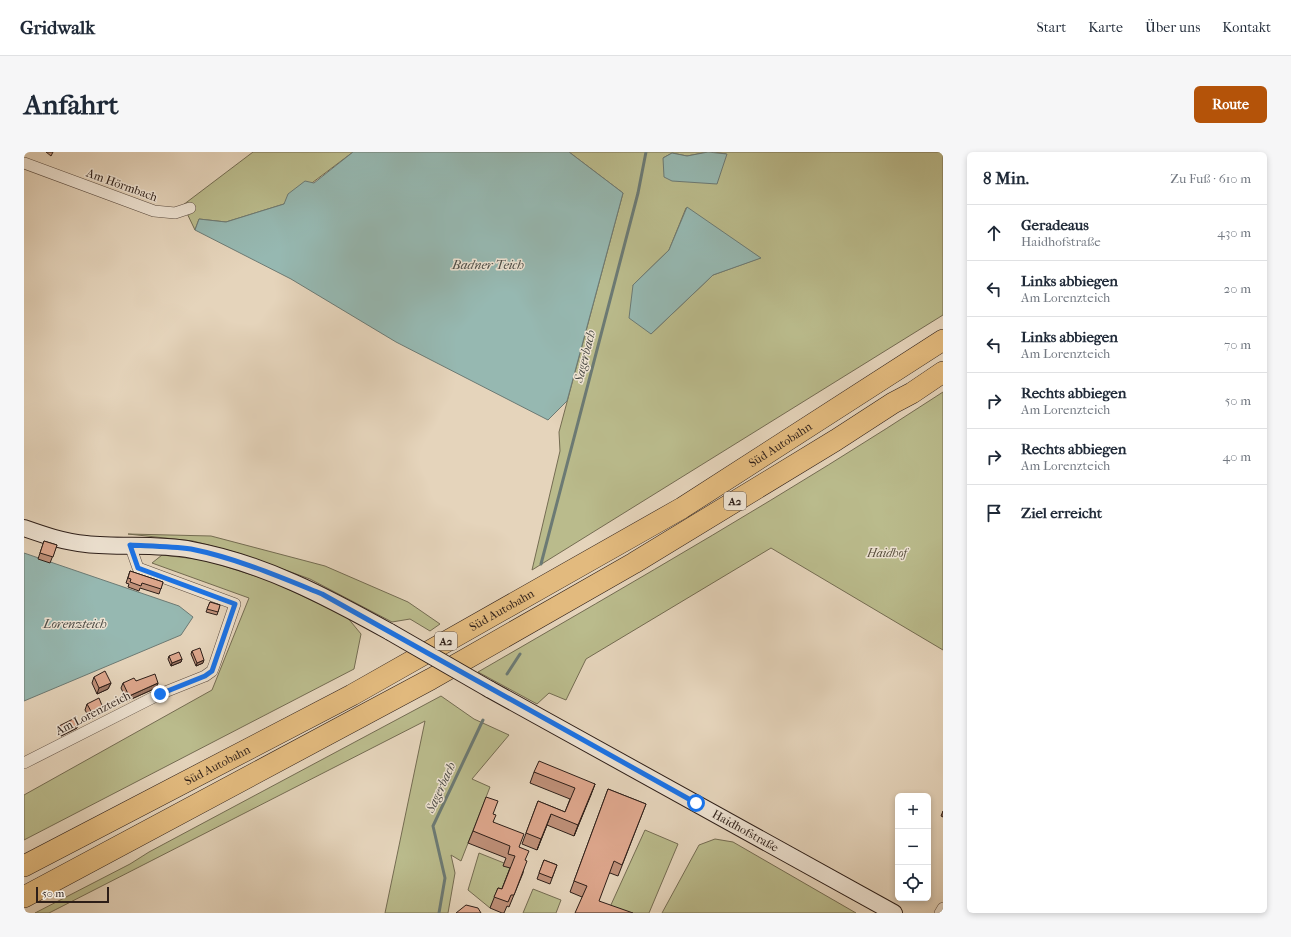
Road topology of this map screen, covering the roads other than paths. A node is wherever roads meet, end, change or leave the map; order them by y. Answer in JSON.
{"nodes":[{"id":1,"x":24,"y":163,"type":"edge"},
{"id":2,"x":190,"y":208,"type":"dead end"},
{"id":3,"x":943,"y":340,"type":"edge"},
{"id":4,"x":943,"y":372,"type":"edge"},
{"id":5,"x":943,"y":382,"type":"edge"},
{"id":6,"x":912,"y":393,"type":"junction"},
{"id":7,"x":24,"y":528,"type":"edge"},
{"id":8,"x":130,"y":545,"type":"junction"},
{"id":9,"x":24,"y":763,"type":"edge"},
{"id":10,"x":24,"y":866,"type":"edge"},
{"id":11,"x":24,"y":896,"type":"edge"},
{"id":12,"x":943,"y":908,"type":"edge"},
{"id":13,"x":894,"y":913,"type":"edge"},
{"id":14,"x":940,"y":913,"type":"edge"}],
"edges":[{"from":1,"to":2,"type":"street","name":"Am Hörmbach"},
{"from":3,"to":10,"type":"highway","name":"Süd Autobahn","number":"A2"},
{"from":4,"to":6,"type":"highway","name":"Süd Autobahn","number":"A2"},
{"from":5,"to":6,"type":"highway"},
{"from":6,"to":11,"type":"highway","name":"Süd Autobahn","number":"A2"},
{"from":7,"to":8,"type":"street","name":"Haidhofstraße"},
{"from":8,"to":9,"type":"street","name":"Am Lorenzteich"},
{"from":8,"to":13,"type":"street","name":"Haidhofstraße","bridge":true},
{"from":12,"to":14,"type":"street"}]}
